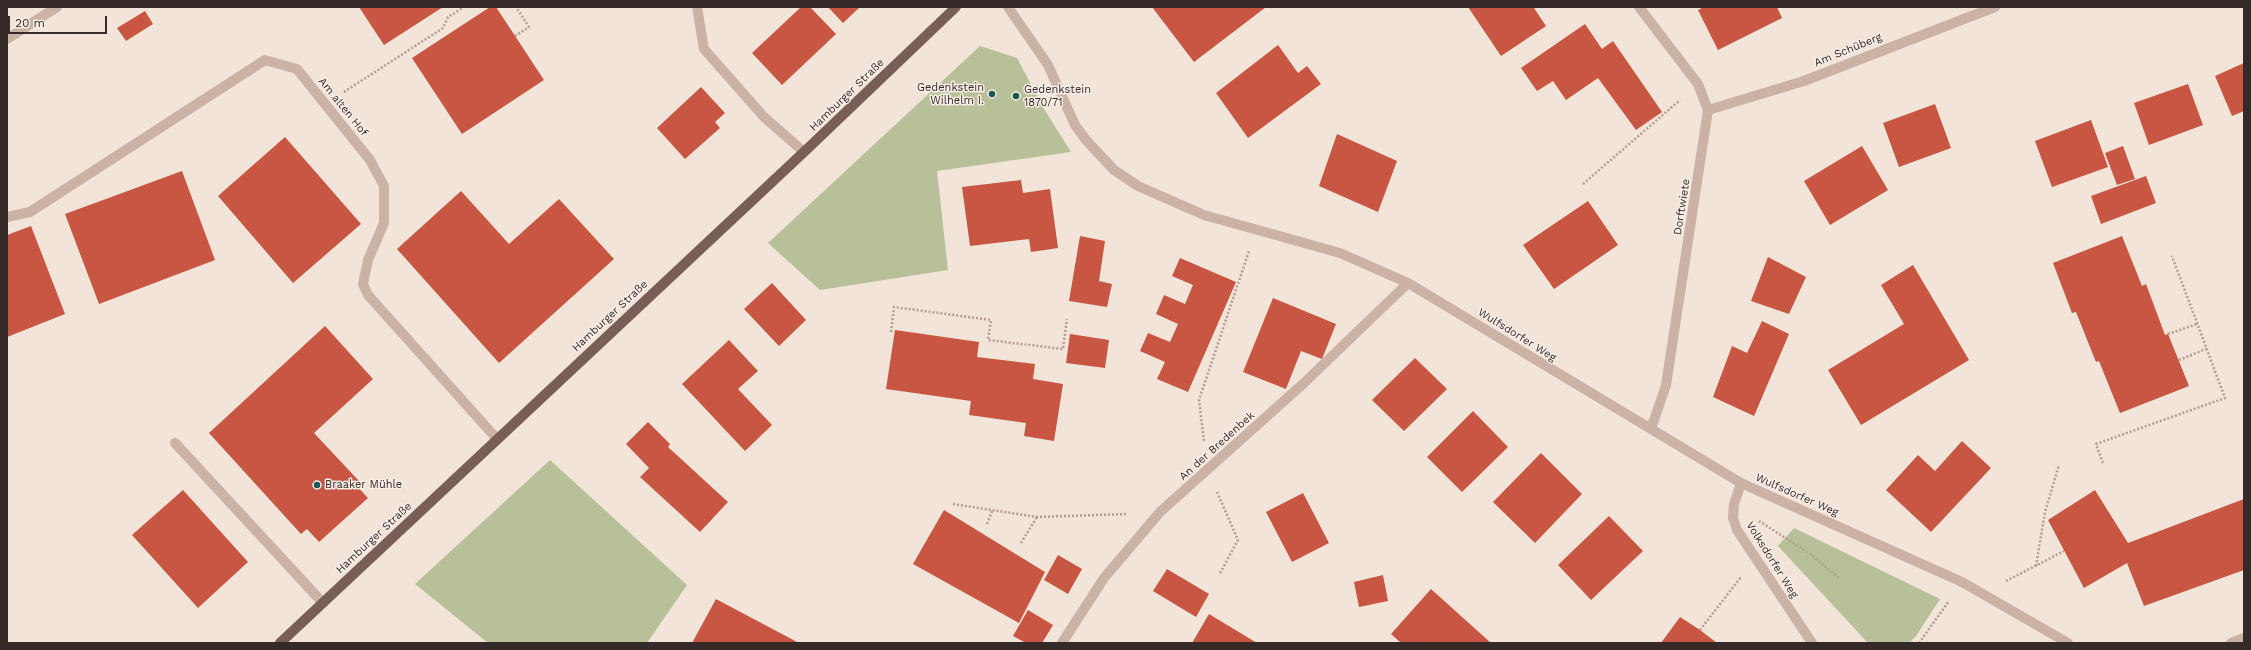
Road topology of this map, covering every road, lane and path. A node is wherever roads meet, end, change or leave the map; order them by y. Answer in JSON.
{"nodes":[{"id":1,"x":57,"y":7,"type":"edge"},
{"id":2,"x":464,"y":7,"type":"edge"},
{"id":3,"x":516,"y":7,"type":"edge"},
{"id":4,"x":697,"y":7,"type":"edge"},
{"id":5,"x":956,"y":7,"type":"edge"},
{"id":6,"x":1008,"y":7,"type":"edge"},
{"id":7,"x":1639,"y":7,"type":"edge"},
{"id":8,"x":1995,"y":7,"type":"edge"},
{"id":9,"x":516,"y":36,"type":"dead end"},
{"id":10,"x":7,"y":39,"type":"edge"},
{"id":11,"x":1698,"y":84,"type":"junction"},
{"id":12,"x":325,"y":104,"type":"junction"},
{"id":13,"x":1708,"y":110,"type":"junction"},
{"id":14,"x":804,"y":152,"type":"junction"},
{"id":15,"x":1583,"y":184,"type":"dead end"},
{"id":16,"x":7,"y":217,"type":"edge"},
{"id":17,"x":1256,"y":229,"type":"junction"},
{"id":18,"x":2172,"y":256,"type":"dead end"},
{"id":19,"x":1408,"y":283,"type":"junction"},
{"id":20,"x":1067,"y":319,"type":"dead end"},
{"id":21,"x":2197,"y":324,"type":"junction"},
{"id":22,"x":891,"y":332,"type":"dead end"},
{"id":23,"x":2168,"y":334,"type":"dead end"},
{"id":24,"x":2206,"y":349,"type":"junction"},
{"id":25,"x":2179,"y":360,"type":"dead end"},
{"id":26,"x":1650,"y":429,"type":"junction"},
{"id":27,"x":497,"y":439,"type":"junction"},
{"id":28,"x":175,"y":443,"type":"dead end"},
{"id":29,"x":2103,"y":463,"type":"dead end"},
{"id":30,"x":2059,"y":465,"type":"dead end"},
{"id":31,"x":1207,"y":471,"type":"junction"},
{"id":32,"x":1741,"y":483,"type":"junction"},
{"id":33,"x":953,"y":504,"type":"dead end"},
{"id":34,"x":1734,"y":504,"type":"junction"},
{"id":35,"x":992,"y":511,"type":"junction"},
{"id":36,"x":1160,"y":512,"type":"junction"},
{"id":37,"x":1037,"y":517,"type":"junction"},
{"id":38,"x":987,"y":524,"type":"dead end"},
{"id":39,"x":1021,"y":543,"type":"dead end"},
{"id":40,"x":2064,"y":551,"type":"dead end"},
{"id":41,"x":1755,"y":560,"type":"junction"},
{"id":42,"x":2036,"y":566,"type":"junction"},
{"id":43,"x":1219,"y":575,"type":"dead end"},
{"id":44,"x":1839,"y":578,"type":"dead end"},
{"id":45,"x":2001,"y":581,"type":"dead end"},
{"id":46,"x":1962,"y":582,"type":"junction"},
{"id":47,"x":323,"y":603,"type":"junction"},
{"id":48,"x":1700,"y":630,"type":"dead end"},
{"id":49,"x":2244,"y":638,"type":"edge"},
{"id":50,"x":280,"y":643,"type":"edge"},
{"id":51,"x":1062,"y":643,"type":"edge"},
{"id":52,"x":1812,"y":643,"type":"edge"},
{"id":53,"x":1919,"y":643,"type":"edge"},
{"id":54,"x":2068,"y":643,"type":"edge"},
{"id":55,"x":2231,"y":643,"type":"edge"}],
"edges":[{"from":1,"to":10,"type":"street"},
{"from":2,"to":12,"type":"path"},
{"from":3,"to":9,"type":"path"},
{"from":4,"to":14,"type":"street"},
{"from":5,"to":14,"type":"main road","name":"Hamburger Straße"},
{"from":6,"to":17,"type":"street","name":"Wulfsdorfer Weg"},
{"from":7,"to":11,"type":"street","name":"Dorftwiete"},
{"from":8,"to":13,"type":"street","name":"Am Schüberg"},
{"from":11,"to":13,"type":"street","name":"Dorftwiete"},
{"from":11,"to":15,"type":"path"},
{"from":12,"to":16,"type":"street","name":"Am alten Hof"},
{"from":12,"to":27,"type":"street","name":"Am alten Hof"},
{"from":13,"to":26,"type":"street","name":"Dorftwiete"},
{"from":14,"to":27,"type":"main road","name":"Hamburger Straße"},
{"from":17,"to":19,"type":"street","name":"Wulfsdorfer Weg"},
{"from":17,"to":31,"type":"path"},
{"from":18,"to":21,"type":"path"},
{"from":19,"to":26,"type":"street","name":"Wulfsdorfer Weg"},
{"from":19,"to":31,"type":"street","name":"An der Bredenbek"},
{"from":20,"to":22,"type":"path"},
{"from":21,"to":23,"type":"path"},
{"from":21,"to":24,"type":"path"},
{"from":24,"to":25,"type":"path"},
{"from":24,"to":29,"type":"path"},
{"from":26,"to":32,"type":"street","name":"Wulfsdorfer Weg"},
{"from":27,"to":47,"type":"main road","name":"Hamburger Straße"},
{"from":28,"to":47,"type":"street"},
{"from":30,"to":42,"type":"path"},
{"from":31,"to":36,"type":"street","name":"An der Bredenbek"},
{"from":31,"to":43,"type":"path"},
{"from":32,"to":34,"type":"street","name":"Volksdorfer Weg"},
{"from":32,"to":46,"type":"street","name":"Wulfsdorfer Weg"},
{"from":33,"to":35,"type":"path"},
{"from":34,"to":41,"type":"street","name":"Volksdorfer Weg"},
{"from":34,"to":44,"type":"path"},
{"from":35,"to":37,"type":"path"},
{"from":35,"to":38,"type":"path"},
{"from":36,"to":37,"type":"path"},
{"from":36,"to":51,"type":"street","name":"An der Bredenbek"},
{"from":37,"to":39,"type":"path"},
{"from":40,"to":42,"type":"path"},
{"from":41,"to":48,"type":"path"},
{"from":41,"to":52,"type":"street","name":"Volksdorfer Weg"},
{"from":42,"to":45,"type":"path"},
{"from":46,"to":53,"type":"path"},
{"from":46,"to":54,"type":"street","name":"Wulfsdorfer Weg"},
{"from":47,"to":50,"type":"main road","name":"Hamburger Straße"},
{"from":49,"to":55,"type":"street"}]}
